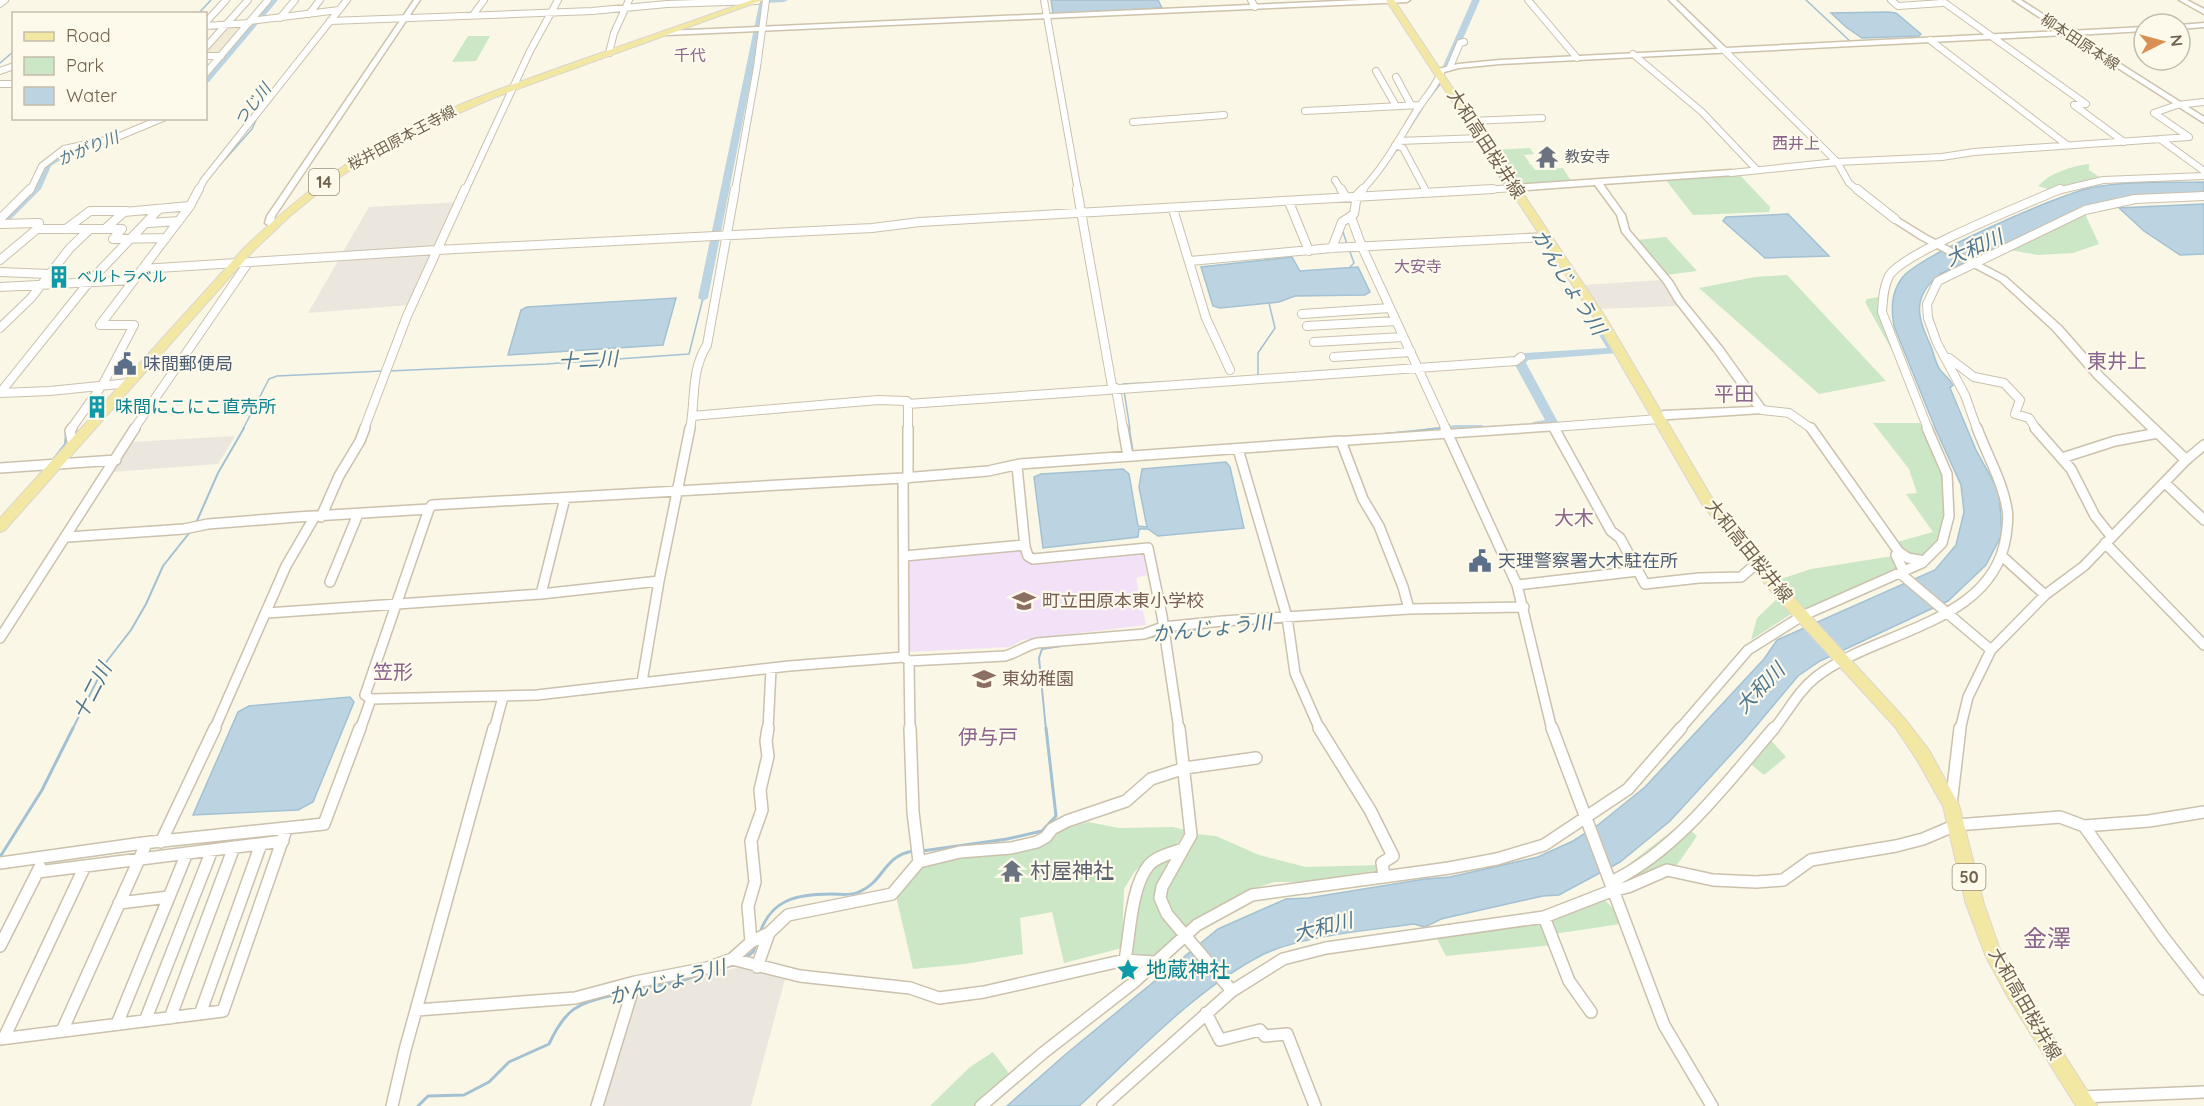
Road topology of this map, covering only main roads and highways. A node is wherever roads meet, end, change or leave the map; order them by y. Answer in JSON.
{"nodes":[{"id":1,"x":758,"y":0,"type":"edge"},
{"id":2,"x":1390,"y":0,"type":"edge"},
{"id":3,"x":0,"y":527,"type":"edge"},
{"id":4,"x":2084,"y":1101,"type":"edge"}],
"edges":[{"from":1,"to":3,"type":"main road","name":"桜井田原本王寺線","number":"14"},
{"from":2,"to":4,"type":"main road","name":"大和高田桜井線","number":"50"}]}
